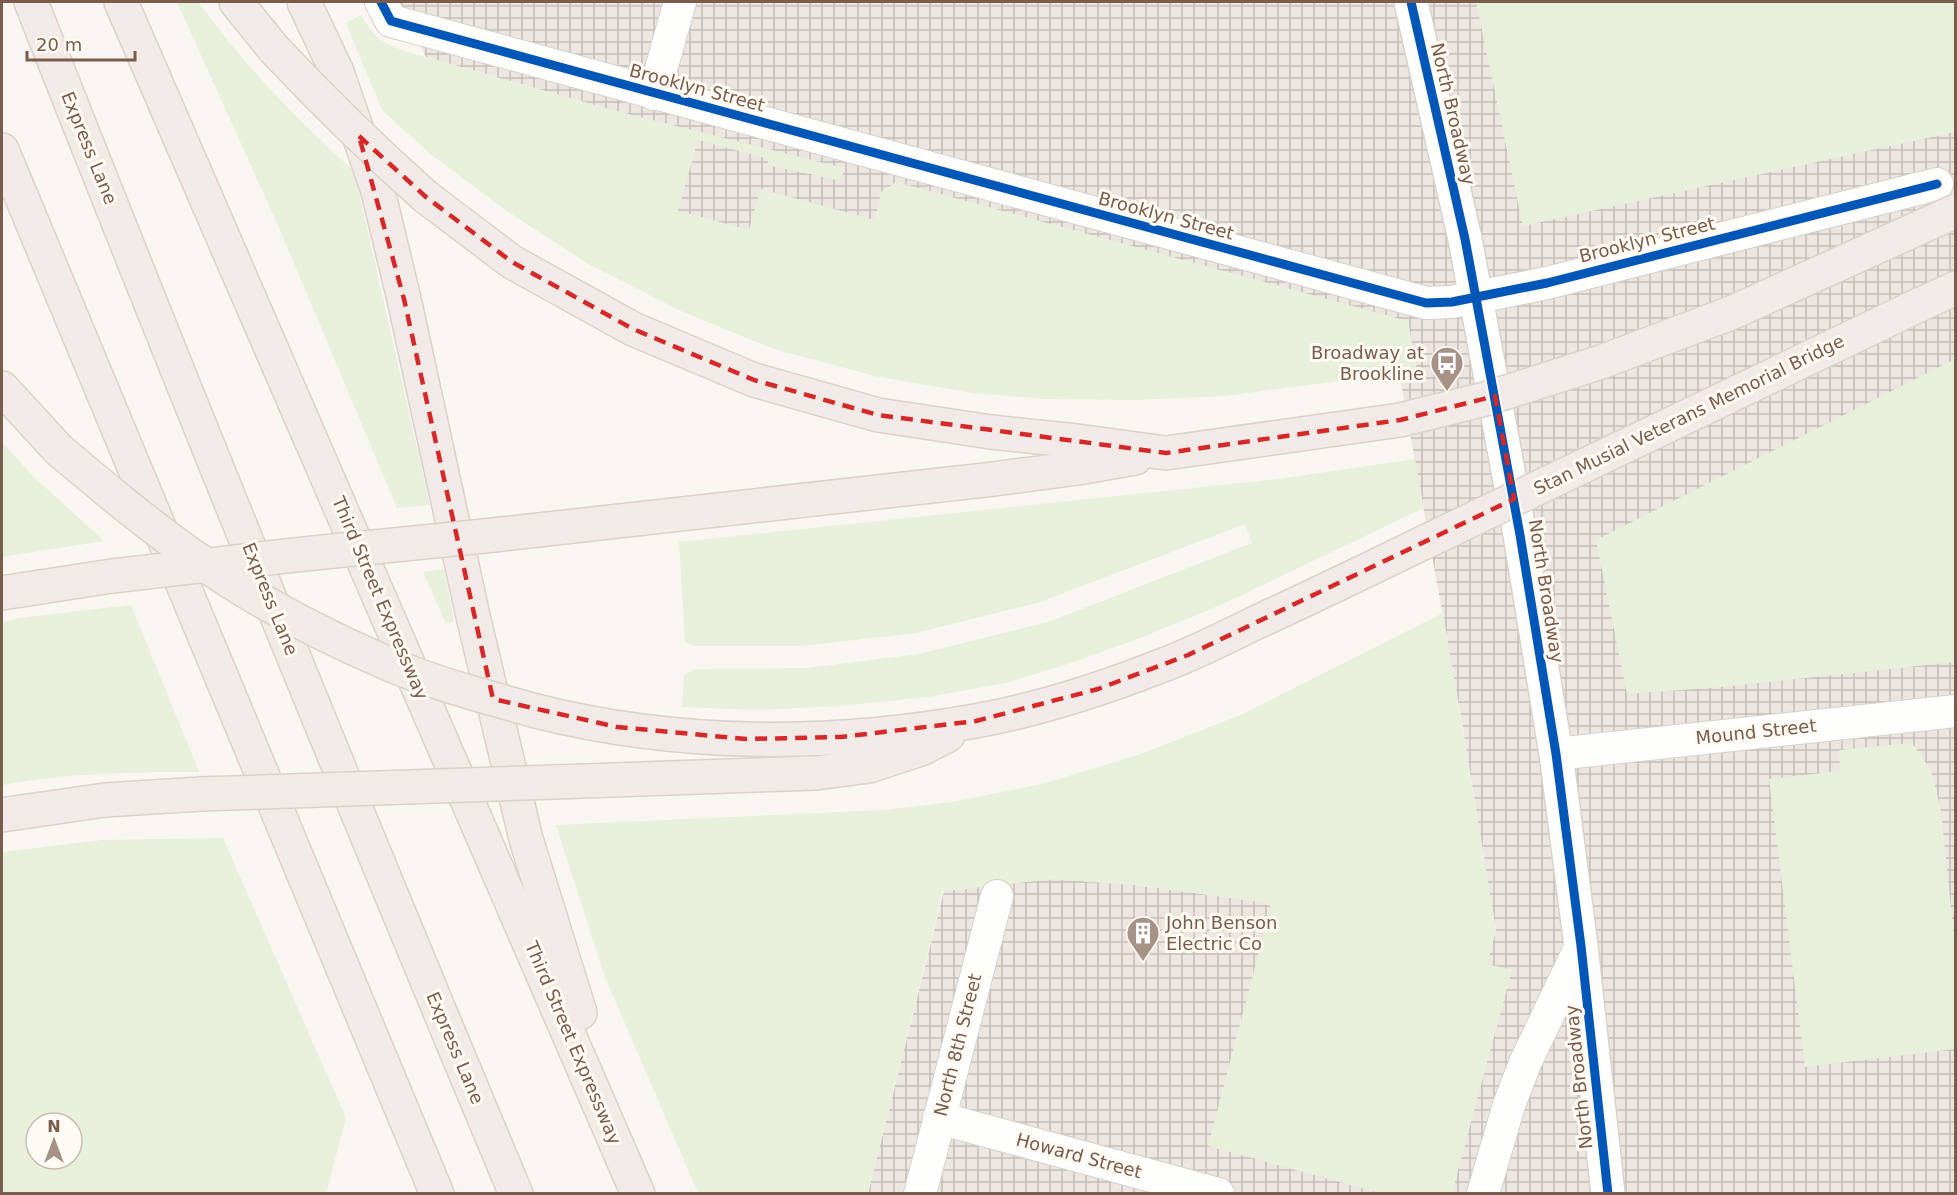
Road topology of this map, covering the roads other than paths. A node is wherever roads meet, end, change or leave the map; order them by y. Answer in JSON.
{"nodes":[{"id":1,"x":31,"y":2,"type":"edge"},
{"id":2,"x":121,"y":2,"type":"edge"},
{"id":3,"x":236,"y":2,"type":"edge"},
{"id":4,"x":304,"y":2,"type":"edge"},
{"id":5,"x":680,"y":2,"type":"edge"},
{"id":6,"x":1411,"y":2,"type":"edge"},
{"id":7,"x":386,"y":11,"type":"edge"},
{"id":8,"x":654,"y":94,"type":"junction"},
{"id":9,"x":2,"y":150,"type":"edge"},
{"id":10,"x":1946,"y":197,"type":"edge"},
{"id":11,"x":1956,"y":288,"type":"edge"},
{"id":12,"x":1476,"y":297,"type":"junction"},
{"id":13,"x":2,"y":388,"type":"edge"},
{"id":14,"x":1167,"y":453,"type":"junction"},
{"id":15,"x":2,"y":592,"type":"edge"},
{"id":16,"x":1956,"y":711,"type":"edge"},
{"id":17,"x":976,"y":721,"type":"junction"},
{"id":18,"x":1556,"y":754,"type":"junction"},
{"id":19,"x":2,"y":815,"type":"edge"},
{"id":20,"x":997,"y":896,"type":"dead end"},
{"id":21,"x":1581,"y":946,"type":"junction"},
{"id":22,"x":939,"y":1118,"type":"junction"},
{"id":23,"x":632,"y":1180,"type":"edge"},
{"id":24,"x":437,"y":1194,"type":"edge"},
{"id":25,"x":516,"y":1194,"type":"edge"},
{"id":26,"x":920,"y":1194,"type":"edge"},
{"id":27,"x":1218,"y":1194,"type":"edge"},
{"id":28,"x":1483,"y":1194,"type":"edge"},
{"id":29,"x":1608,"y":1194,"type":"edge"}],
"edges":[{"from":1,"to":25,"type":"highway","name":"Express Lane"},
{"from":2,"to":23,"type":"highway","name":"Third Street Expressway"},
{"from":3,"to":14,"type":"highway","bridge":true},
{"from":4,"to":23,"type":"highway"},
{"from":5,"to":8,"type":"street"},
{"from":6,"to":12,"type":"main road","name":"North Broadway"},
{"from":7,"to":8,"type":"street","name":"Brooklyn Street"},
{"from":8,"to":12,"type":"street","name":"Brooklyn Street"},
{"from":9,"to":24,"type":"highway"},
{"from":10,"to":12,"type":"street","name":"Brooklyn Street"},
{"from":10,"to":14,"type":"highway","bridge":true},
{"from":11,"to":17,"type":"highway","name":"Stan Musial Veterans Memorial Bridge","bridge":true},
{"from":12,"to":18,"type":"main road","name":"North Broadway"},
{"from":13,"to":17,"type":"highway","bridge":true},
{"from":14,"to":15,"type":"highway","bridge":true},
{"from":16,"to":18,"type":"street","name":"Mound Street"},
{"from":17,"to":19,"type":"highway","bridge":true},
{"from":18,"to":21,"type":"main road","name":"North Broadway"},
{"from":20,"to":22,"type":"street","name":"North 8th Street"},
{"from":21,"to":28,"type":"street"},
{"from":21,"to":29,"type":"main road","name":"North Broadway"},
{"from":22,"to":26,"type":"street","name":"North 8th Street"},
{"from":22,"to":27,"type":"street","name":"Howard Street"}]}
